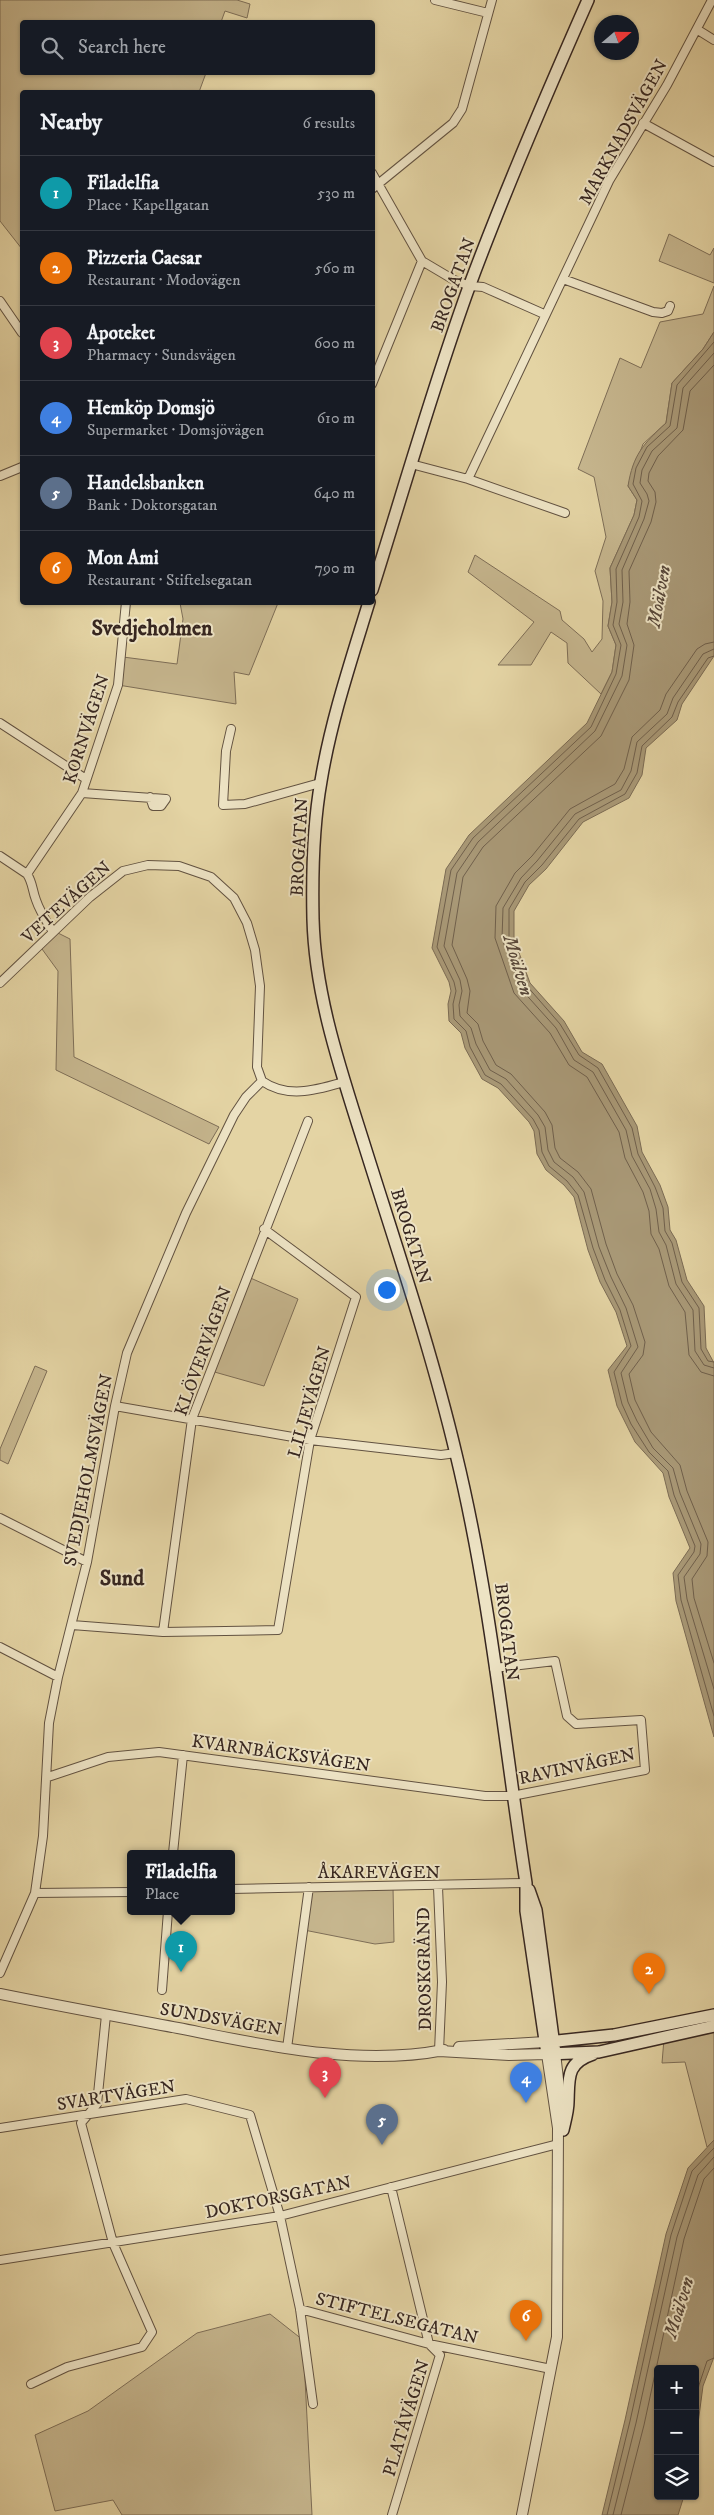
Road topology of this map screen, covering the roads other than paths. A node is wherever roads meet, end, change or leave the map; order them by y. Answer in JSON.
{"nodes":[{"id":1,"x":435,"y":0,"type":"edge"},
{"id":2,"x":492,"y":0,"type":"edge"},
{"id":3,"x":588,"y":0,"type":"edge"},
{"id":4,"x":712,"y":0,"type":"edge"},
{"id":5,"x":488,"y":13,"type":"junction"},
{"id":6,"x":698,"y":30,"type":"junction"},
{"id":7,"x":714,"y":40,"type":"edge"},
{"id":8,"x":643,"y":123,"type":"junction"},
{"id":9,"x":714,"y":162,"type":"edge"},
{"id":10,"x":375,"y":177,"type":"edge"},
{"id":11,"x":379,"y":182,"type":"junction"},
{"id":12,"x":375,"y":187,"type":"edge"},
{"id":13,"x":422,"y":261,"type":"junction"},
{"id":14,"x":563,"y":279,"type":"junction"},
{"id":15,"x":470,"y":286,"type":"junction"},
{"id":16,"x":0,"y":301,"type":"edge"},
{"id":17,"x":670,"y":306,"type":"dead end"},
{"id":18,"x":544,"y":314,"type":"junction"},
{"id":19,"x":20,"y":330,"type":"edge"},
{"id":20,"x":375,"y":377,"type":"edge"},
{"id":21,"x":411,"y":464,"type":"junction"},
{"id":22,"x":20,"y":468,"type":"edge"},
{"id":23,"x":0,"y":476,"type":"edge"},
{"id":24,"x":468,"y":480,"type":"junction"},
{"id":25,"x":566,"y":512,"type":"dead end"},
{"id":26,"x":375,"y":580,"type":"edge"},
{"id":27,"x":126,"y":605,"type":"edge"},
{"id":28,"x":368,"y":605,"type":"edge"},
{"id":29,"x":0,"y":723,"type":"edge"},
{"id":30,"x":231,"y":729,"type":"dead end"},
{"id":31,"x":86,"y":779,"type":"junction"},
{"id":32,"x":320,"y":783,"type":"junction"},
{"id":33,"x":82,"y":792,"type":"junction"},
{"id":34,"x":150,"y":797,"type":"dead end"},
{"id":35,"x":0,"y":856,"type":"edge"},
{"id":36,"x":27,"y":874,"type":"junction"},
{"id":37,"x":53,"y":932,"type":"junction"},
{"id":38,"x":0,"y":983,"type":"edge"},
{"id":39,"x":262,"y":1081,"type":"junction"},
{"id":40,"x":344,"y":1082,"type":"junction"},
{"id":41,"x":308,"y":1121,"type":"dead end"},
{"id":42,"x":264,"y":1228,"type":"junction"},
{"id":43,"x":114,"y":1406,"type":"junction"},
{"id":44,"x":192,"y":1419,"type":"junction"},
{"id":45,"x":310,"y":1440,"type":"junction"},
{"id":46,"x":456,"y":1453,"type":"junction"},
{"id":47,"x":0,"y":1518,"type":"edge"},
{"id":48,"x":87,"y":1562,"type":"junction"},
{"id":49,"x":72,"y":1625,"type":"junction"},
{"id":50,"x":163,"y":1632,"type":"junction"},
{"id":51,"x":0,"y":1646,"type":"edge"},
{"id":52,"x":494,"y":1668,"type":"junction"},
{"id":53,"x":58,"y":1677,"type":"junction"},
{"id":54,"x":183,"y":1755,"type":"junction"},
{"id":55,"x":48,"y":1777,"type":"junction"},
{"id":56,"x":512,"y":1796,"type":"junction"},
{"id":57,"x":173,"y":1850,"type":"edge"},
{"id":58,"x":526,"y":1883,"type":"junction"},
{"id":59,"x":309,"y":1887,"type":"junction"},
{"id":60,"x":438,"y":1887,"type":"junction"},
{"id":61,"x":235,"y":1890,"type":"edge"},
{"id":62,"x":127,"y":1892,"type":"edge"},
{"id":63,"x":35,"y":1893,"type":"junction"},
{"id":64,"x":168,"y":1915,"type":"edge"},
{"id":65,"x":0,"y":1973,"type":"edge"},
{"id":66,"x":162,"y":1990,"type":"dead end"},
{"id":67,"x":0,"y":1994,"type":"edge"},
{"id":68,"x":106,"y":2015,"type":"junction"},
{"id":69,"x":714,"y":2015,"type":"edge"},
{"id":70,"x":714,"y":2026,"type":"edge"},
{"id":71,"x":287,"y":2048,"type":"junction"},
{"id":72,"x":550,"y":2048,"type":"junction"},
{"id":73,"x":439,"y":2051,"type":"junction"},
{"id":74,"x":598,"y":2052,"type":"junction"},
{"id":75,"x":88,"y":2114,"type":"junction"},
{"id":76,"x":0,"y":2128,"type":"edge"},
{"id":77,"x":564,"y":2130,"type":"junction"},
{"id":78,"x":558,"y":2144,"type":"junction"},
{"id":79,"x":391,"y":2187,"type":"junction"},
{"id":80,"x":280,"y":2216,"type":"junction"},
{"id":81,"x":113,"y":2243,"type":"junction"},
{"id":82,"x":0,"y":2260,"type":"edge"},
{"id":83,"x":300,"y":2309,"type":"junction"},
{"id":84,"x":430,"y":2344,"type":"junction"},
{"id":85,"x":551,"y":2369,"type":"junction"},
{"id":86,"x":31,"y":2384,"type":"dead end"},
{"id":87,"x":313,"y":2404,"type":"dead end"},
{"id":88,"x":392,"y":2515,"type":"edge"},
{"id":89,"x":522,"y":2515,"type":"edge"}],
"edges":[{"from":1,"to":5,"type":"street"},
{"from":2,"to":5,"type":"street"},
{"from":3,"to":15,"type":"main road","name":"BROGATAN"},
{"from":4,"to":6,"type":"street","name":"MARKNADSVÄGEN"},
{"from":5,"to":11,"type":"street"},
{"from":6,"to":7,"type":"street"},
{"from":6,"to":8,"type":"street","name":"MARKNADSVÄGEN"},
{"from":8,"to":9,"type":"street"},
{"from":8,"to":14,"type":"street","name":"MARKNADSVÄGEN"},
{"from":10,"to":11,"type":"street"},
{"from":11,"to":12,"type":"street"},
{"from":11,"to":13,"type":"street"},
{"from":13,"to":15,"type":"street"},
{"from":13,"to":20,"type":"street"},
{"from":14,"to":17,"type":"street"},
{"from":14,"to":18,"type":"street","name":"MARKNADSVÄGEN"},
{"from":15,"to":18,"type":"street"},
{"from":15,"to":21,"type":"main road","name":"BROGATAN"},
{"from":16,"to":19,"type":"street"},
{"from":18,"to":24,"type":"street","name":"MARKNADSVÄGEN"},
{"from":21,"to":24,"type":"street"},
{"from":21,"to":26,"type":"main road","name":"BROGATAN"},
{"from":22,"to":23,"type":"street"},
{"from":24,"to":25,"type":"street"},
{"from":27,"to":31,"type":"street","name":"KORNVÄGEN"},
{"from":28,"to":32,"type":"main road","name":"BROGATAN"},
{"from":29,"to":31,"type":"street"},
{"from":30,"to":32,"type":"street"},
{"from":31,"to":33,"type":"street","name":"KORNVÄGEN"},
{"from":32,"to":40,"type":"main road","name":"BROGATAN"},
{"from":33,"to":34,"type":"street"},
{"from":33,"to":36,"type":"street","name":"KORNVÄGEN"},
{"from":35,"to":36,"type":"street"},
{"from":36,"to":37,"type":"street"},
{"from":37,"to":38,"type":"street","name":"VETEVÄGEN"},
{"from":37,"to":39,"type":"street","name":"VETEVÄGEN"},
{"from":39,"to":40,"type":"street"},
{"from":39,"to":43,"type":"street","name":"SVEDJEHOLMSVÄGEN"},
{"from":40,"to":46,"type":"main road","name":"BROGATAN"},
{"from":41,"to":42,"type":"street","name":"KLÖVERVÄGEN"},
{"from":42,"to":44,"type":"street","name":"KLÖVERVÄGEN"},
{"from":42,"to":45,"type":"street","name":"LILJEVÄGEN"},
{"from":43,"to":44,"type":"street"},
{"from":43,"to":48,"type":"street","name":"SVEDJEHOLMSVÄGEN"},
{"from":44,"to":45,"type":"street"},
{"from":44,"to":50,"type":"street","name":"KLÖVERVÄGEN"},
{"from":45,"to":46,"type":"street"},
{"from":45,"to":50,"type":"street","name":"LILJEVÄGEN"},
{"from":46,"to":52,"type":"main road","name":"BROGATAN"},
{"from":47,"to":48,"type":"street"},
{"from":48,"to":49,"type":"street","name":"SVEDJEHOLMSVÄGEN"},
{"from":49,"to":50,"type":"street"},
{"from":49,"to":53,"type":"street","name":"SVEDJEHOLMSVÄGEN"},
{"from":51,"to":53,"type":"street"},
{"from":52,"to":56,"type":"main road","name":"BROGATAN"},
{"from":52,"to":56,"type":"street","name":"RAVINVÄGEN"},
{"from":53,"to":55,"type":"street","name":"SVEDJEHOLMSVÄGEN"},
{"from":54,"to":55,"type":"street","name":"KVARNBÄCKSVÄGEN"},
{"from":54,"to":56,"type":"street","name":"KVARNBÄCKSVÄGEN"},
{"from":54,"to":57,"type":"street"},
{"from":55,"to":63,"type":"street","name":"SVEDJEHOLMSVÄGEN"},
{"from":56,"to":58,"type":"main road","name":"BROGATAN"},
{"from":58,"to":60,"type":"street","name":"ÅKAREVÄGEN"},
{"from":58,"to":72,"type":"main road","name":"BROGATAN"},
{"from":59,"to":60,"type":"street","name":"ÅKAREVÄGEN"},
{"from":59,"to":61,"type":"street","name":"ÅKAREVÄGEN"},
{"from":59,"to":71,"type":"street"},
{"from":60,"to":73,"type":"street","name":"DROSKGRÄND"},
{"from":62,"to":63,"type":"street"},
{"from":63,"to":65,"type":"street","name":"SVEDJEHOLMSVÄGEN"},
{"from":64,"to":66,"type":"street"},
{"from":67,"to":68,"type":"street","name":"SUNDSVÄGEN"},
{"from":68,"to":71,"type":"street","name":"SUNDSVÄGEN"},
{"from":68,"to":75,"type":"street"},
{"from":69,"to":72,"type":"main road"},
{"from":70,"to":74,"type":"main road"},
{"from":71,"to":73,"type":"street","name":"SUNDSVÄGEN"},
{"from":72,"to":73,"type":"street","name":"SUNDSVÄGEN"},
{"from":72,"to":74,"type":"main road"},
{"from":72,"to":77,"type":"street"},
{"from":72,"to":78,"type":"street"},
{"from":74,"to":77,"type":"main road"},
{"from":75,"to":76,"type":"street","name":"SVARTVÄGEN"},
{"from":75,"to":80,"type":"street","name":"SVARTVÄGEN"},
{"from":75,"to":81,"type":"street"},
{"from":77,"to":78,"type":"street"},
{"from":78,"to":79,"type":"street","name":"DOKTORSGATAN"},
{"from":78,"to":85,"type":"street"},
{"from":79,"to":80,"type":"street","name":"DOKTORSGATAN"},
{"from":79,"to":84,"type":"street","name":"PLATÅVÄGEN"},
{"from":80,"to":81,"type":"street","name":"DOKTORSGATAN"},
{"from":80,"to":83,"type":"street"},
{"from":81,"to":82,"type":"street","name":"DOKTORSGATAN"},
{"from":81,"to":86,"type":"street"},
{"from":83,"to":84,"type":"street","name":"STIFTELSEGATAN"},
{"from":83,"to":87,"type":"street","name":"STIFTELSEGATAN"},
{"from":84,"to":85,"type":"street","name":"STIFTELSEGATAN"},
{"from":84,"to":88,"type":"street","name":"PLATÅVÄGEN"},
{"from":85,"to":89,"type":"street"}]}
